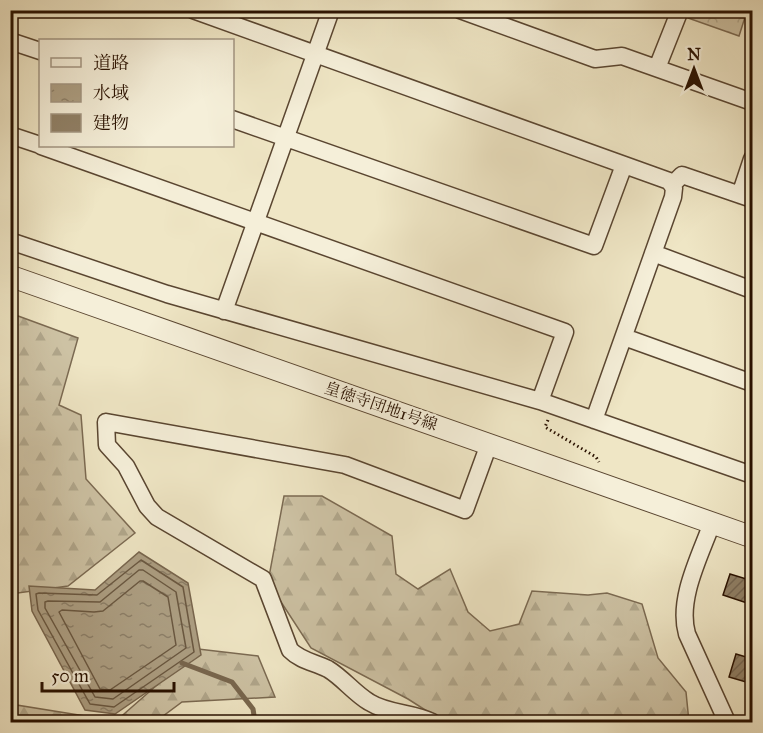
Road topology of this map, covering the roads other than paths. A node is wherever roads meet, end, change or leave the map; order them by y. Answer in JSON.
{"nodes":[{"id":1,"x":193,"y":10,"type":"edge"},
{"id":2,"x":331,"y":10,"type":"edge"},
{"id":3,"x":460,"y":10,"type":"edge"},
{"id":4,"x":680,"y":10,"type":"edge"},
{"id":5,"x":10,"y":40,"type":"edge"},
{"id":6,"x":39,"y":51,"type":"edge"},
{"id":7,"x":315,"y":54,"type":"junction"},
{"id":8,"x":657,"y":68,"type":"junction"},
{"id":9,"x":753,"y":102,"type":"edge"},
{"id":10,"x":234,"y":120,"type":"edge"},
{"id":11,"x":10,"y":135,"type":"edge"},
{"id":12,"x":286,"y":138,"type":"junction"},
{"id":13,"x":39,"y":144,"type":"edge"},
{"id":14,"x":47,"y":147,"type":"edge"},
{"id":15,"x":753,"y":159,"type":"edge"},
{"id":16,"x":624,"y":165,"type":"junction"},
{"id":17,"x":672,"y":185,"type":"junction"},
{"id":18,"x":746,"y":197,"type":"edge"},
{"id":19,"x":256,"y":222,"type":"junction"},
{"id":20,"x":10,"y":242,"type":"edge"},
{"id":21,"x":653,"y":253,"type":"junction"},
{"id":22,"x":10,"y":276,"type":"edge"},
{"id":23,"x":753,"y":290,"type":"edge"},
{"id":24,"x":224,"y":311,"type":"junction"},
{"id":25,"x":624,"y":337,"type":"junction"},
{"id":26,"x":753,"y":383,"type":"edge"},
{"id":27,"x":540,"y":401,"type":"junction"},
{"id":28,"x":594,"y":420,"type":"junction"},
{"id":29,"x":489,"y":444,"type":"junction"},
{"id":30,"x":753,"y":475,"type":"edge"},
{"id":31,"x":712,"y":523,"type":"junction"},
{"id":32,"x":753,"y":537,"type":"edge"},
{"id":33,"x":432,"y":723,"type":"edge"},
{"id":34,"x":726,"y":723,"type":"edge"}],
"edges":[{"from":1,"to":7,"type":"street"},
{"from":2,"to":7,"type":"street"},
{"from":3,"to":8,"type":"street"},
{"from":4,"to":8,"type":"street"},
{"from":5,"to":6,"type":"street"},
{"from":7,"to":12,"type":"street"},
{"from":7,"to":16,"type":"street"},
{"from":8,"to":9,"type":"street"},
{"from":10,"to":12,"type":"street"},
{"from":11,"to":13,"type":"street"},
{"from":12,"to":16,"type":"street"},
{"from":12,"to":19,"type":"street"},
{"from":14,"to":19,"type":"street"},
{"from":15,"to":18,"type":"street"},
{"from":16,"to":17,"type":"street"},
{"from":17,"to":18,"type":"street"},
{"from":17,"to":21,"type":"street"},
{"from":19,"to":24,"type":"street"},
{"from":19,"to":27,"type":"street"},
{"from":20,"to":24,"type":"street"},
{"from":21,"to":23,"type":"street"},
{"from":21,"to":25,"type":"street"},
{"from":22,"to":29,"type":"street","name":"皇徳寺団地1号線"},
{"from":24,"to":27,"type":"street"},
{"from":25,"to":26,"type":"street"},
{"from":25,"to":28,"type":"street"},
{"from":27,"to":28,"type":"street"},
{"from":28,"to":30,"type":"street"},
{"from":29,"to":31,"type":"street","name":"皇徳寺団地1号線"},
{"from":29,"to":33,"type":"street"},
{"from":31,"to":32,"type":"street","name":"皇徳寺団地1号線"},
{"from":31,"to":34,"type":"street"}]}
